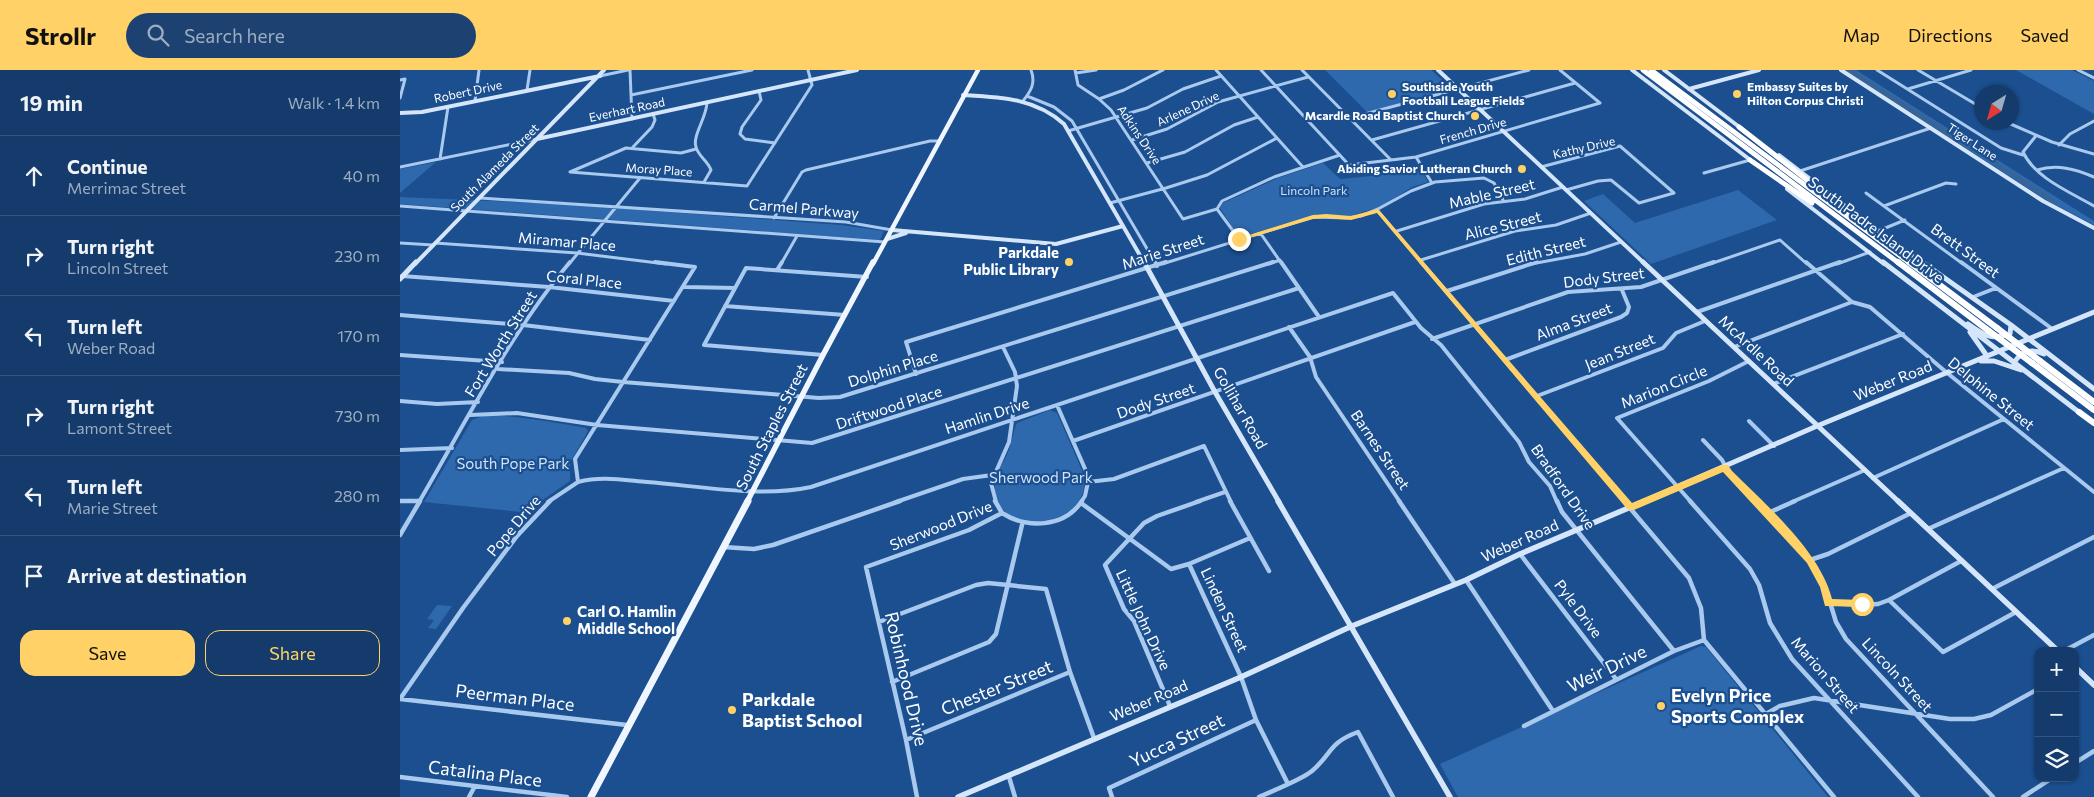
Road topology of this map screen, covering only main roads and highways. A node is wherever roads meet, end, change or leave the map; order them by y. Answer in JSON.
{"nodes":[{"id":1,"x":604,"y":70,"type":"edge"},
{"id":2,"x":857,"y":70,"type":"edge"},
{"id":3,"x":978,"y":70,"type":"edge"},
{"id":4,"x":1438,"y":70,"type":"edge"},
{"id":5,"x":1632,"y":70,"type":"edge"},
{"id":6,"x":1643,"y":70,"type":"edge"},
{"id":7,"x":1651,"y":70,"type":"edge"},
{"id":8,"x":1664,"y":70,"type":"edge"},
{"id":9,"x":1759,"y":70,"type":"edge"},
{"id":10,"x":1841,"y":70,"type":"edge"},
{"id":11,"x":600,"y":76,"type":"junction"},
{"id":12,"x":1690,"y":89,"type":"junction"},
{"id":13,"x":963,"y":95,"type":"junction"},
{"id":14,"x":400,"y":113,"type":"edge"},
{"id":15,"x":1739,"y":127,"type":"junction"},
{"id":16,"x":537,"y":139,"type":"junction"},
{"id":17,"x":1750,"y":160,"type":"junction"},
{"id":18,"x":1123,"y":226,"type":"junction"},
{"id":19,"x":2094,"y":228,"type":"edge"},
{"id":20,"x":892,"y":230,"type":"junction"},
{"id":21,"x":912,"y":232,"type":"junction"},
{"id":22,"x":886,"y":241,"type":"junction"},
{"id":23,"x":1886,"y":245,"type":"junction"},
{"id":24,"x":401,"y":278,"type":"edge"},
{"id":25,"x":1945,"y":297,"type":"junction"},
{"id":26,"x":1932,"y":300,"type":"junction"},
{"id":27,"x":2094,"y":312,"type":"edge"},
{"id":28,"x":2011,"y":324,"type":"junction"},
{"id":29,"x":1968,"y":328,"type":"junction"},
{"id":30,"x":2029,"y":339,"type":"junction"},
{"id":31,"x":1999,"y":352,"type":"junction"},
{"id":32,"x":1987,"y":356,"type":"junction"},
{"id":33,"x":2053,"y":358,"type":"junction"},
{"id":34,"x":1976,"y":361,"type":"junction"},
{"id":35,"x":2014,"y":363,"type":"junction"},
{"id":36,"x":2025,"y":371,"type":"junction"},
{"id":37,"x":2094,"y":389,"type":"edge"},
{"id":38,"x":2094,"y":402,"type":"edge"},
{"id":39,"x":2094,"y":410,"type":"edge"},
{"id":40,"x":2079,"y":412,"type":"joint"},
{"id":41,"x":2094,"y":423,"type":"edge"},
{"id":42,"x":1817,"y":426,"type":"junction"},
{"id":43,"x":1352,"y":626,"type":"junction"},
{"id":44,"x":2054,"y":647,"type":"edge"},
{"id":45,"x":2079,"y":672,"type":"edge"},
{"id":46,"x":2094,"y":685,"type":"edge"},
{"id":47,"x":1447,"y":796,"type":"edge"},
{"id":48,"x":590,"y":797,"type":"edge"},
{"id":49,"x":958,"y":797,"type":"edge"}],
"edges":[{"from":1,"to":11,"type":"main road","name":"South Alameda Street"},
{"from":2,"to":16,"type":"main road","name":"Everhart Road"},
{"from":3,"to":13,"type":"main road","name":"South Staples Street"},
{"from":4,"to":42,"type":"main road","name":"McArdle Road"},
{"from":5,"to":17,"type":"main road"},
{"from":6,"to":25,"type":"highway","name":"South Padre Island Drive"},
{"from":7,"to":23,"type":"highway","name":"South Padre Island Drive"},
{"from":8,"to":12,"type":"main road"},
{"from":9,"to":12,"type":"main road"},
{"from":10,"to":19,"type":"main road","name":"Tiger Lane"},
{"from":11,"to":14,"type":"main road","name":"Robert Drive"},
{"from":11,"to":16,"type":"main road","name":"South Alameda Street"},
{"from":12,"to":15,"type":"main road"},
{"from":13,"to":18,"type":"main road","name":"Gollihar Road"},
{"from":13,"to":20,"type":"main road","name":"South Staples Street"},
{"from":15,"to":23,"type":"highway"},
{"from":15,"to":28,"type":"main road"},
{"from":16,"to":24,"type":"main road","name":"South Alameda Street"},
{"from":17,"to":25,"type":"highway"},
{"from":17,"to":26,"type":"main road"},
{"from":18,"to":21,"type":"main road","name":"Carmel Parkway"},
{"from":18,"to":43,"type":"main road","name":"Gollihar Road"},
{"from":20,"to":21,"type":"main road","name":"Carmel Parkway"},
{"from":20,"to":22,"type":"main road","name":"South Staples Street"},
{"from":21,"to":22,"type":"main road"},
{"from":22,"to":48,"type":"main road","name":"South Staples Street"},
{"from":23,"to":38,"type":"highway","name":"South Padre Island Drive","bridge":true},
{"from":25,"to":39,"type":"highway","name":"South Padre Island Drive","bridge":true},
{"from":26,"to":28,"type":"main road"},
{"from":26,"to":29,"type":"main road"},
{"from":27,"to":30,"type":"main road","name":"Weber Road"},
{"from":28,"to":30,"type":"main road"},
{"from":29,"to":31,"type":"main road"},
{"from":29,"to":32,"type":"main road"},
{"from":30,"to":31,"type":"main road","name":"Weber Road"},
{"from":30,"to":33,"type":"main road"},
{"from":31,"to":32,"type":"main road","name":"Weber Road"},
{"from":31,"to":35,"type":"main road"},
{"from":32,"to":34,"type":"main road","name":"Weber Road"},
{"from":33,"to":35,"type":"main road"},
{"from":33,"to":37,"type":"main road"},
{"from":34,"to":36,"type":"main road"},
{"from":34,"to":42,"type":"main road","name":"Weber Road"},
{"from":35,"to":36,"type":"main road"},
{"from":36,"to":40,"type":"main road"},
{"from":40,"to":41,"type":"highway"},
{"from":42,"to":43,"type":"main road","name":"Weber Road"},
{"from":42,"to":44,"type":"main road","name":"McArdle Road"},
{"from":43,"to":47,"type":"main road","name":"Gollihar Road"},
{"from":43,"to":49,"type":"main road","name":"Weber Road"},
{"from":45,"to":46,"type":"main road"}]}
